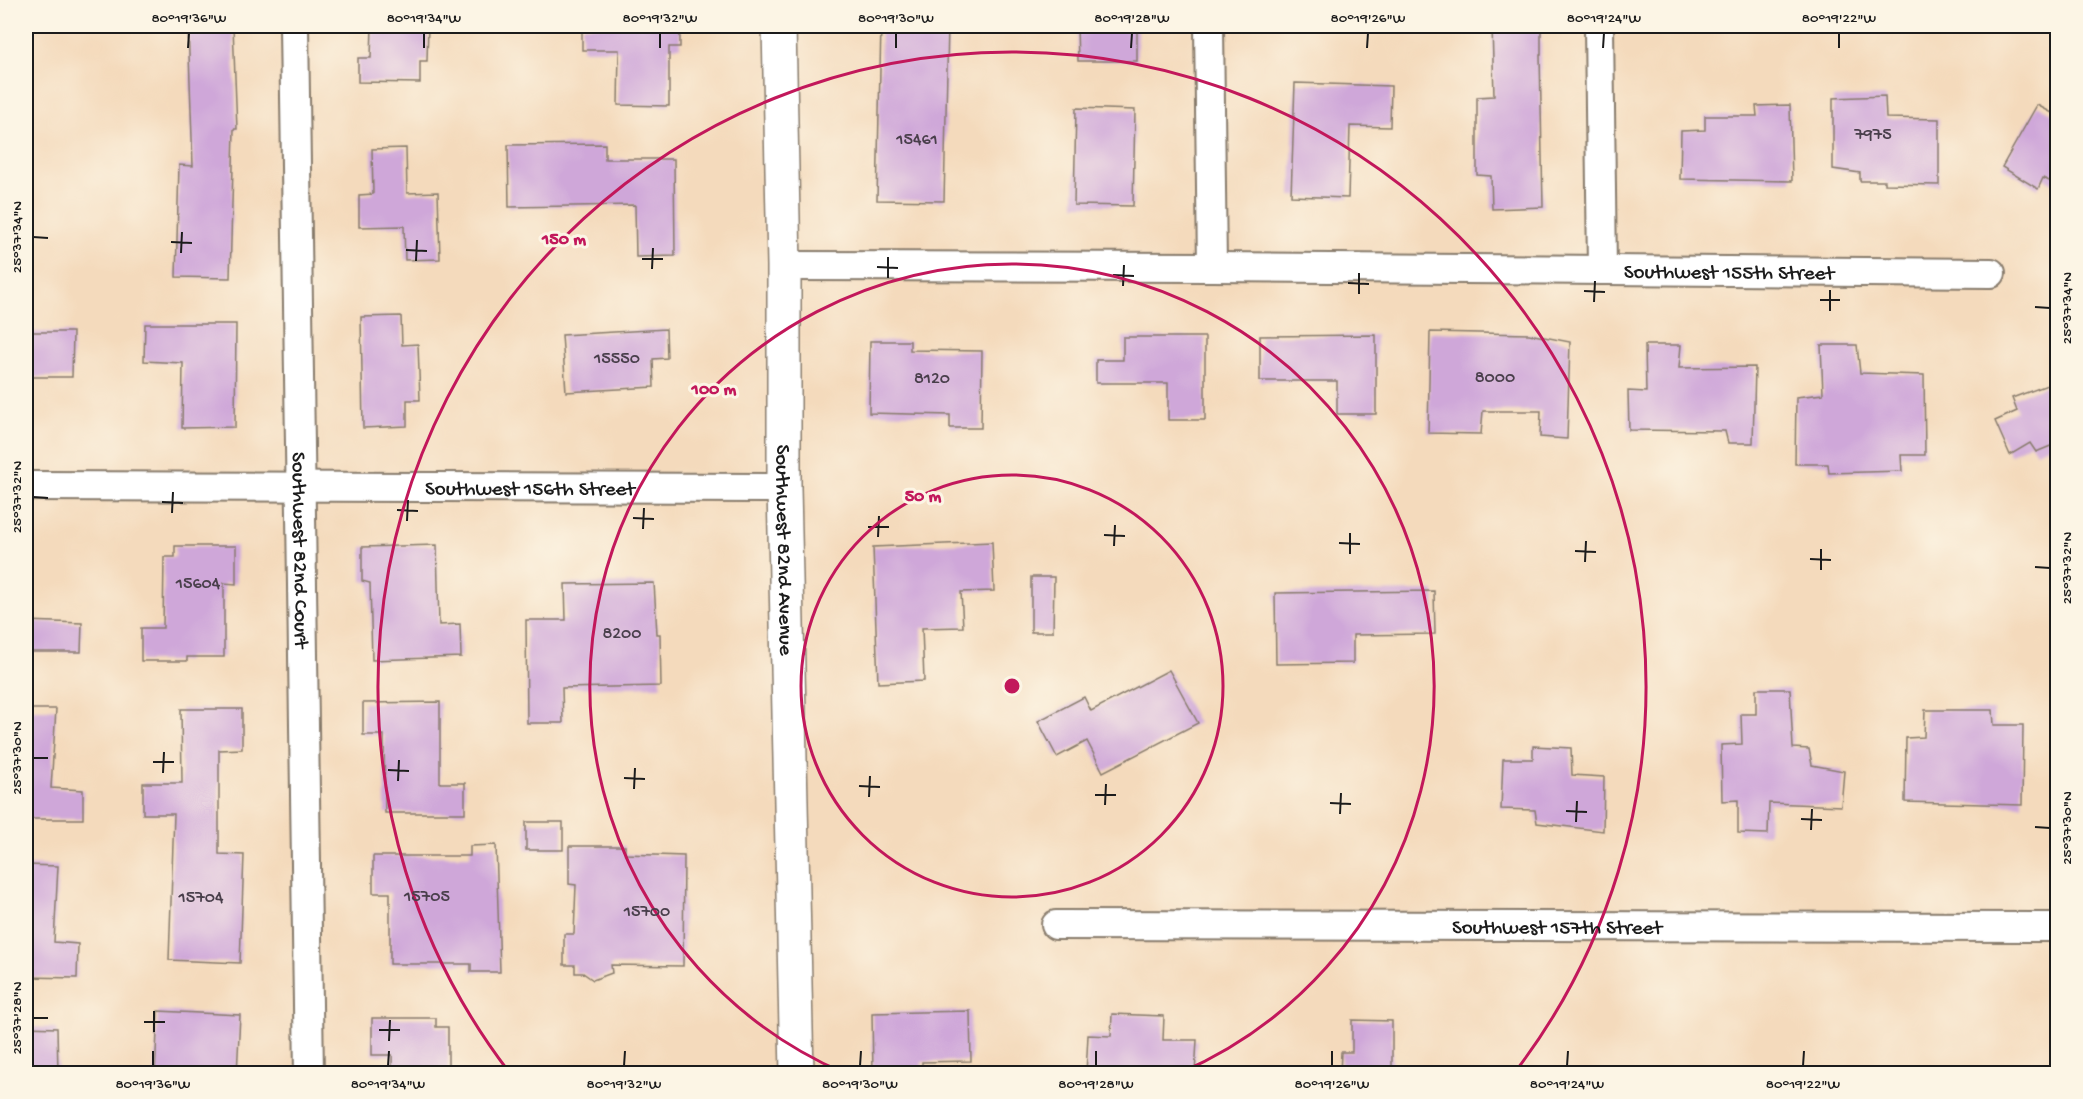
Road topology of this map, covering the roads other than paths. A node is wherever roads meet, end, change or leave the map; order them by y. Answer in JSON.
{"nodes":[{"id":1,"x":294,"y":26,"type":"edge"},
{"id":2,"x":778,"y":26,"type":"edge"},
{"id":3,"x":1209,"y":26,"type":"edge"},
{"id":4,"x":1599,"y":26,"type":"edge"},
{"id":5,"x":783,"y":266,"type":"junction"},
{"id":6,"x":1212,"y":267,"type":"junction"},
{"id":7,"x":1602,"y":270,"type":"junction"},
{"id":8,"x":1991,"y":273,"type":"dead end"},
{"id":9,"x":26,"y":486,"type":"edge"},
{"id":10,"x":301,"y":488,"type":"junction"},
{"id":11,"x":784,"y":488,"type":"junction"},
{"id":12,"x":1056,"y":925,"type":"dead end"},
{"id":13,"x":2058,"y":927,"type":"edge"},
{"id":14,"x":309,"y":1074,"type":"edge"},
{"id":15,"x":797,"y":1074,"type":"edge"}],
"edges":[{"from":1,"to":10,"type":"street","name":"Southwest 82nd Court"},
{"from":2,"to":5,"type":"street","name":"Southwest 82nd Avenue"},
{"from":3,"to":6,"type":"street"},
{"from":4,"to":7,"type":"street"},
{"from":5,"to":6,"type":"street","name":"Southwest 155th Street"},
{"from":5,"to":11,"type":"street","name":"Southwest 82nd Avenue"},
{"from":6,"to":7,"type":"street","name":"Southwest 155th Street"},
{"from":7,"to":8,"type":"street","name":"Southwest 155th Street"},
{"from":9,"to":10,"type":"street","name":"Southwest 156th Street"},
{"from":10,"to":11,"type":"street","name":"Southwest 156th Street"},
{"from":10,"to":14,"type":"street","name":"Southwest 82nd Court"},
{"from":11,"to":15,"type":"street","name":"Southwest 82nd Avenue"},
{"from":12,"to":13,"type":"street","name":"Southwest 157th Street"}]}
